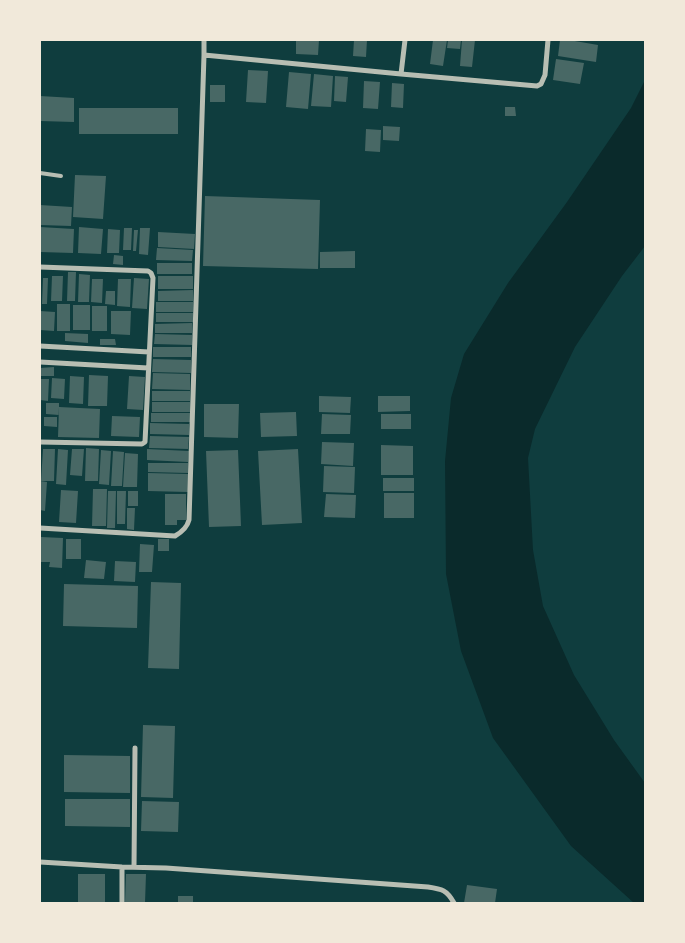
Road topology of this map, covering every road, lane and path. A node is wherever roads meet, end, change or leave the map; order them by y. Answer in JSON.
{"nodes":[{"id":1,"x":204,"y":40,"type":"edge"},
{"id":2,"x":405,"y":40,"type":"edge"},
{"id":3,"x":548,"y":40,"type":"edge"},
{"id":4,"x":204,"y":55,"type":"junction"},
{"id":5,"x":401,"y":74,"type":"junction"},
{"id":6,"x":40,"y":173,"type":"edge"},
{"id":7,"x":61,"y":176,"type":"dead end"},
{"id":8,"x":40,"y":267,"type":"edge"},
{"id":9,"x":40,"y":346,"type":"edge"},
{"id":10,"x":149,"y":352,"type":"junction"},
{"id":11,"x":40,"y":362,"type":"edge"},
{"id":12,"x":148,"y":368,"type":"junction"},
{"id":13,"x":40,"y":442,"type":"edge"},
{"id":14,"x":40,"y":528,"type":"edge"},
{"id":15,"x":135,"y":748,"type":"dead end"},
{"id":16,"x":40,"y":862,"type":"edge"},
{"id":17,"x":122,"y":867,"type":"junction"},
{"id":18,"x":134,"y":867,"type":"junction"},
{"id":19,"x":122,"y":903,"type":"edge"},
{"id":20,"x":454,"y":903,"type":"edge"}],
"edges":[{"from":1,"to":4,"type":"street"},
{"from":2,"to":5,"type":"street"},
{"from":3,"to":5,"type":"street"},
{"from":4,"to":5,"type":"street"},
{"from":4,"to":14,"type":"street"},
{"from":6,"to":7,"type":"lane"},
{"from":8,"to":10,"type":"street"},
{"from":9,"to":10,"type":"street"},
{"from":10,"to":12,"type":"street"},
{"from":11,"to":12,"type":"street"},
{"from":12,"to":13,"type":"street"},
{"from":15,"to":18,"type":"street"},
{"from":16,"to":17,"type":"street"},
{"from":17,"to":18,"type":"street"},
{"from":17,"to":19,"type":"street"},
{"from":18,"to":20,"type":"street"}]}
